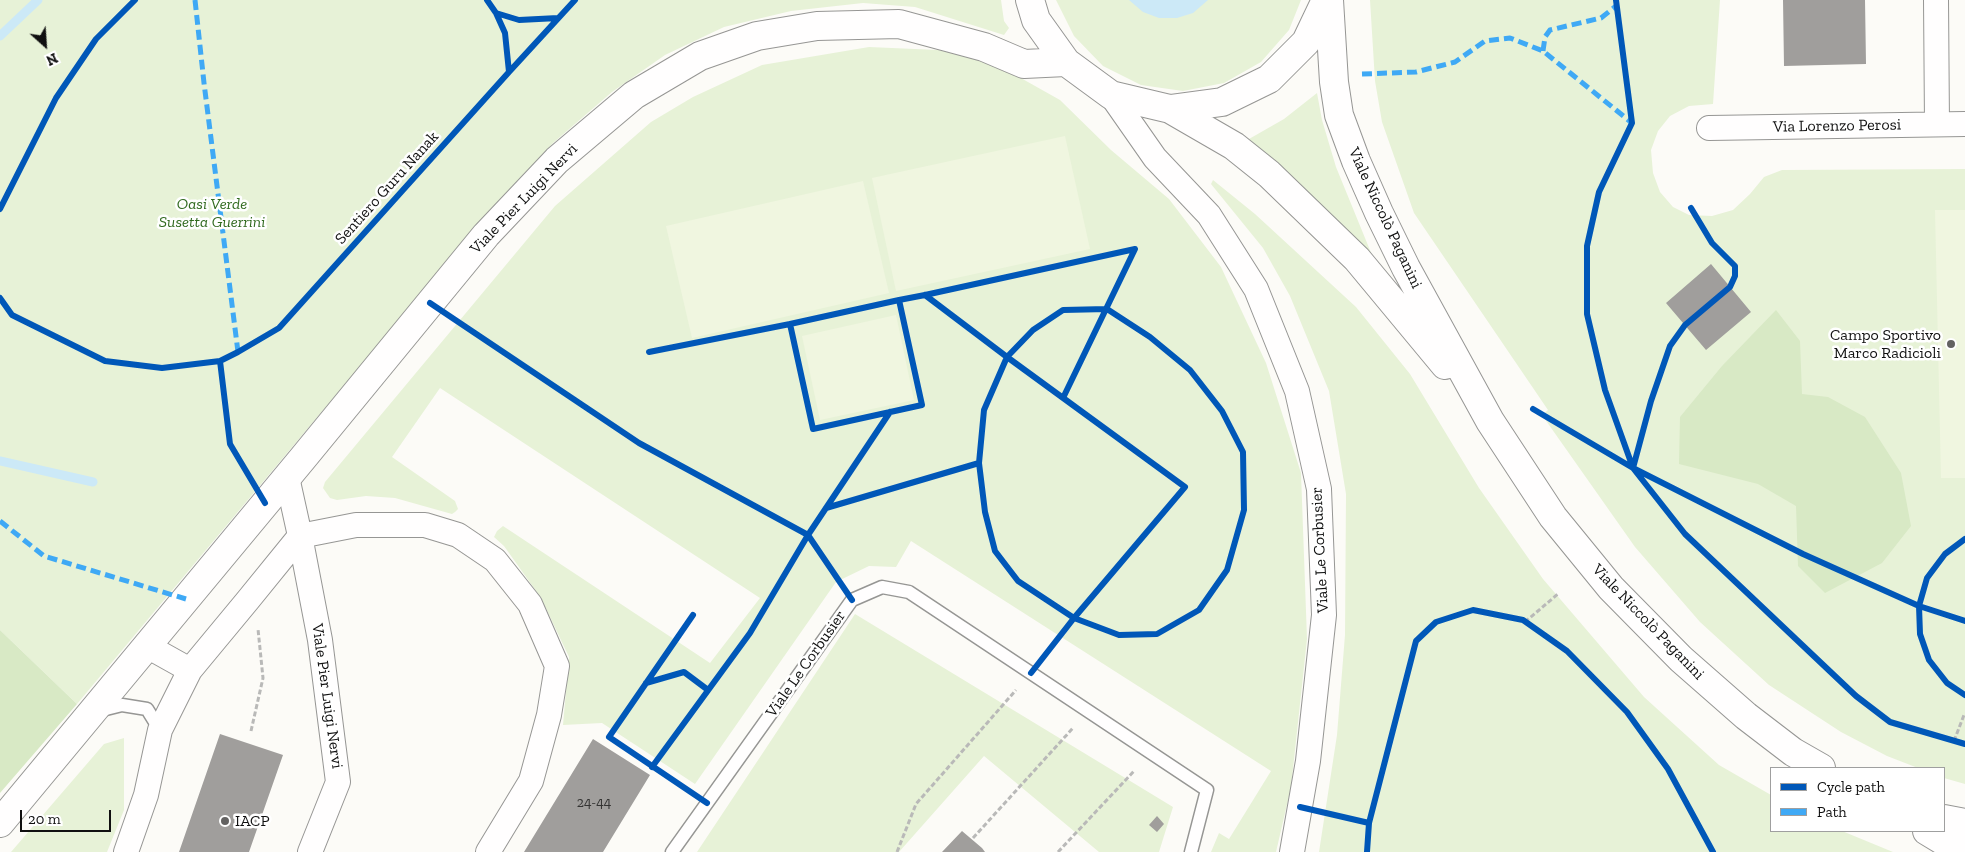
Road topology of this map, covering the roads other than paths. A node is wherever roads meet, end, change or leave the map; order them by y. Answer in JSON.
{"nodes":[{"id":1,"x":1030,"y":0,"type":"edge"},
{"id":2,"x":1328,"y":0,"type":"edge"},
{"id":3,"x":1936,"y":0,"type":"edge"},
{"id":4,"x":1066,"y":62,"type":"junction"},
{"id":5,"x":1111,"y":95,"type":"junction"},
{"id":6,"x":1170,"y":109,"type":"junction"},
{"id":7,"x":1937,"y":124,"type":"junction"},
{"id":8,"x":1965,"y":124,"type":"edge"},
{"id":9,"x":1709,"y":128,"type":"dead end"},
{"id":10,"x":1490,"y":421,"type":"junction"},
{"id":11,"x":287,"y":477,"type":"junction"},
{"id":12,"x":300,"y":536,"type":"junction"},
{"id":13,"x":147,"y":646,"type":"junction"},
{"id":14,"x":190,"y":670,"type":"junction"},
{"id":15,"x":92,"y":713,"type":"junction"},
{"id":16,"x":160,"y":730,"type":"junction"},
{"id":17,"x":1819,"y":767,"type":"edge"},
{"id":18,"x":1945,"y":819,"type":"edge"},
{"id":19,"x":0,"y":823,"type":"edge"},
{"id":20,"x":1965,"y":823,"type":"edge"},
{"id":21,"x":1929,"y":832,"type":"edge"},
{"id":22,"x":1965,"y":849,"type":"edge"},
{"id":23,"x":126,"y":852,"type":"edge"},
{"id":24,"x":310,"y":852,"type":"edge"},
{"id":25,"x":488,"y":852,"type":"edge"},
{"id":26,"x":672,"y":852,"type":"edge"},
{"id":27,"x":1191,"y":852,"type":"edge"},
{"id":28,"x":1292,"y":852,"type":"edge"}],
"edges":[{"from":1,"to":4,"type":"street"},
{"from":2,"to":6,"type":"street"},
{"from":2,"to":10,"type":"street","name":"Viale Niccolò Paganini"},
{"from":3,"to":7,"type":"street"},
{"from":4,"to":5,"type":"street"},
{"from":4,"to":11,"type":"street","name":"Viale Pier Luigi Nervi"},
{"from":5,"to":6,"type":"street"},
{"from":5,"to":28,"type":"street","name":"Viale Le Corbusier"},
{"from":6,"to":10,"type":"street","name":"Viale Niccolò Paganini"},
{"from":7,"to":8,"type":"street","name":"Via Lorenzo Perosi"},
{"from":7,"to":9,"type":"street","name":"Via Lorenzo Perosi"},
{"from":10,"to":17,"type":"street","name":"Viale Niccolò Paganini"},
{"from":11,"to":12,"type":"street","name":"Viale Pier Luigi Nervi"},
{"from":11,"to":13,"type":"street","name":"Viale Pier Luigi Nervi"},
{"from":12,"to":14,"type":"street"},
{"from":12,"to":24,"type":"street","name":"Viale Pier Luigi Nervi"},
{"from":12,"to":25,"type":"street"},
{"from":13,"to":14,"type":"street"},
{"from":13,"to":15,"type":"street","name":"Viale Pier Luigi Nervi"},
{"from":14,"to":16,"type":"street"},
{"from":15,"to":16,"type":"lane"},
{"from":15,"to":19,"type":"street","name":"Viale Pier Luigi Nervi"},
{"from":16,"to":23,"type":"street"},
{"from":18,"to":20,"type":"street"},
{"from":21,"to":22,"type":"street"},
{"from":26,"to":27,"type":"lane","name":"Viale Le Corbusier"}]}
